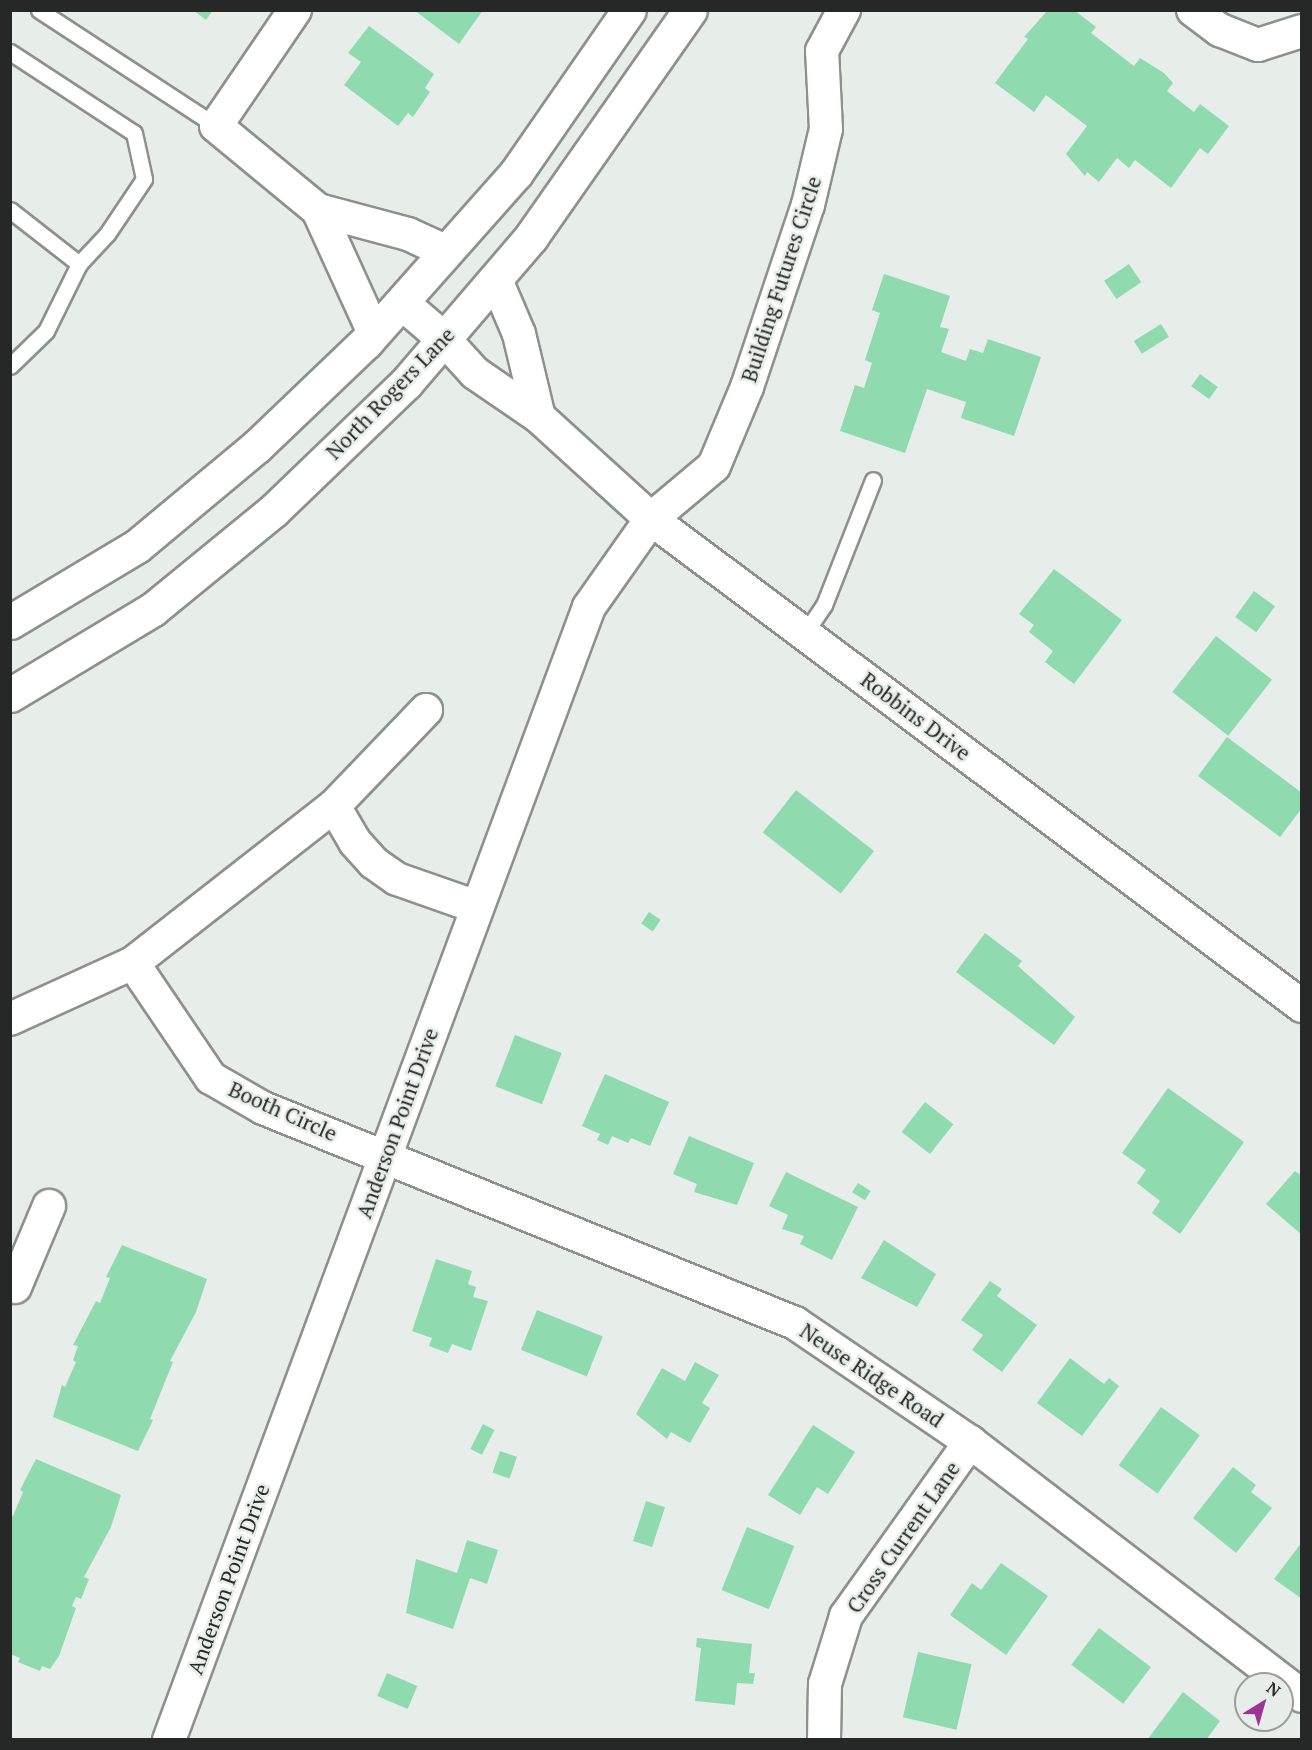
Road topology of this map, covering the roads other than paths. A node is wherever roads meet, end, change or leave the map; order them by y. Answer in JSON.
{"nodes":[{"id":1,"x":39,"y":10,"type":"edge"},
{"id":2,"x":295,"y":10,"type":"edge"},
{"id":3,"x":629,"y":10,"type":"edge"},
{"id":4,"x":690,"y":10,"type":"edge"},
{"id":5,"x":844,"y":10,"type":"edge"},
{"id":6,"x":1193,"y":10,"type":"edge"},
{"id":7,"x":1302,"y":31,"type":"edge"},
{"id":8,"x":10,"y":51,"type":"edge"},
{"id":9,"x":216,"y":126,"type":"junction"},
{"id":10,"x":10,"y":210,"type":"edge"},
{"id":11,"x":318,"y":210,"type":"junction"},
{"id":12,"x":445,"y":251,"type":"junction"},
{"id":13,"x":79,"y":264,"type":"junction"},
{"id":14,"x":496,"y":280,"type":"junction"},
{"id":15,"x":402,"y":303,"type":"junction"},
{"id":16,"x":374,"y":333,"type":"junction"},
{"id":17,"x":444,"y":339,"type":"junction"},
{"id":18,"x":10,"y":366,"type":"edge"},
{"id":19,"x":539,"y":417,"type":"junction"},
{"id":20,"x":873,"y":480,"type":"dead end"},
{"id":21,"x":651,"y":519,"type":"junction"},
{"id":22,"x":10,"y":622,"type":"edge"},
{"id":23,"x":806,"y":633,"type":"junction"},
{"id":24,"x":10,"y":695,"type":"edge"},
{"id":25,"x":426,"y":710,"type":"dead end"},
{"id":26,"x":334,"y":806,"type":"junction"},
{"id":27,"x":477,"y":907,"type":"junction"},
{"id":28,"x":133,"y":963,"type":"junction"},
{"id":29,"x":1302,"y":1006,"type":"edge"},
{"id":30,"x":10,"y":1019,"type":"edge"},
{"id":31,"x":385,"y":1154,"type":"junction"},
{"id":32,"x":50,"y":1206,"type":"dead end"},
{"id":33,"x":12,"y":1290,"type":"edge"},
{"id":34,"x":970,"y":1442,"type":"junction"},
{"id":35,"x":1302,"y":1696,"type":"edge"},
{"id":36,"x":169,"y":1740,"type":"edge"},
{"id":37,"x":824,"y":1740,"type":"edge"}],
"edges":[{"from":1,"to":9,"type":"lane"},
{"from":2,"to":9,"type":"street"},
{"from":3,"to":12,"type":"street"},
{"from":4,"to":14,"type":"street","name":"North Rogers Lane"},
{"from":5,"to":21,"type":"street","name":"Building Futures Circle"},
{"from":6,"to":7,"type":"street"},
{"from":8,"to":13,"type":"lane"},
{"from":9,"to":11,"type":"street"},
{"from":10,"to":13,"type":"lane"},
{"from":11,"to":12,"type":"street"},
{"from":11,"to":16,"type":"street"},
{"from":12,"to":15,"type":"street"},
{"from":13,"to":18,"type":"lane"},
{"from":14,"to":17,"type":"street","name":"North Rogers Lane"},
{"from":14,"to":19,"type":"street"},
{"from":15,"to":16,"type":"street"},
{"from":15,"to":17,"type":"street"},
{"from":16,"to":22,"type":"street"},
{"from":17,"to":19,"type":"street","name":"Robbins Drive"},
{"from":17,"to":24,"type":"street","name":"North Rogers Lane"},
{"from":19,"to":21,"type":"street","name":"Robbins Drive"},
{"from":20,"to":23,"type":"lane"},
{"from":21,"to":23,"type":"street","name":"Robbins Drive"},
{"from":21,"to":27,"type":"street","name":"Anderson Point Drive"},
{"from":23,"to":29,"type":"street","name":"Robbins Drive"},
{"from":25,"to":26,"type":"street"},
{"from":26,"to":27,"type":"street"},
{"from":26,"to":28,"type":"street"},
{"from":27,"to":31,"type":"street","name":"Anderson Point Drive"},
{"from":28,"to":30,"type":"street"},
{"from":28,"to":31,"type":"street","name":"Booth Circle"},
{"from":31,"to":34,"type":"street","name":"Neuse Ridge Road"},
{"from":31,"to":36,"type":"street","name":"Anderson Point Drive"},
{"from":32,"to":33,"type":"street"},
{"from":34,"to":35,"type":"street","name":"Neuse Ridge Road"},
{"from":34,"to":37,"type":"street","name":"Cross Current Lane"}]}
